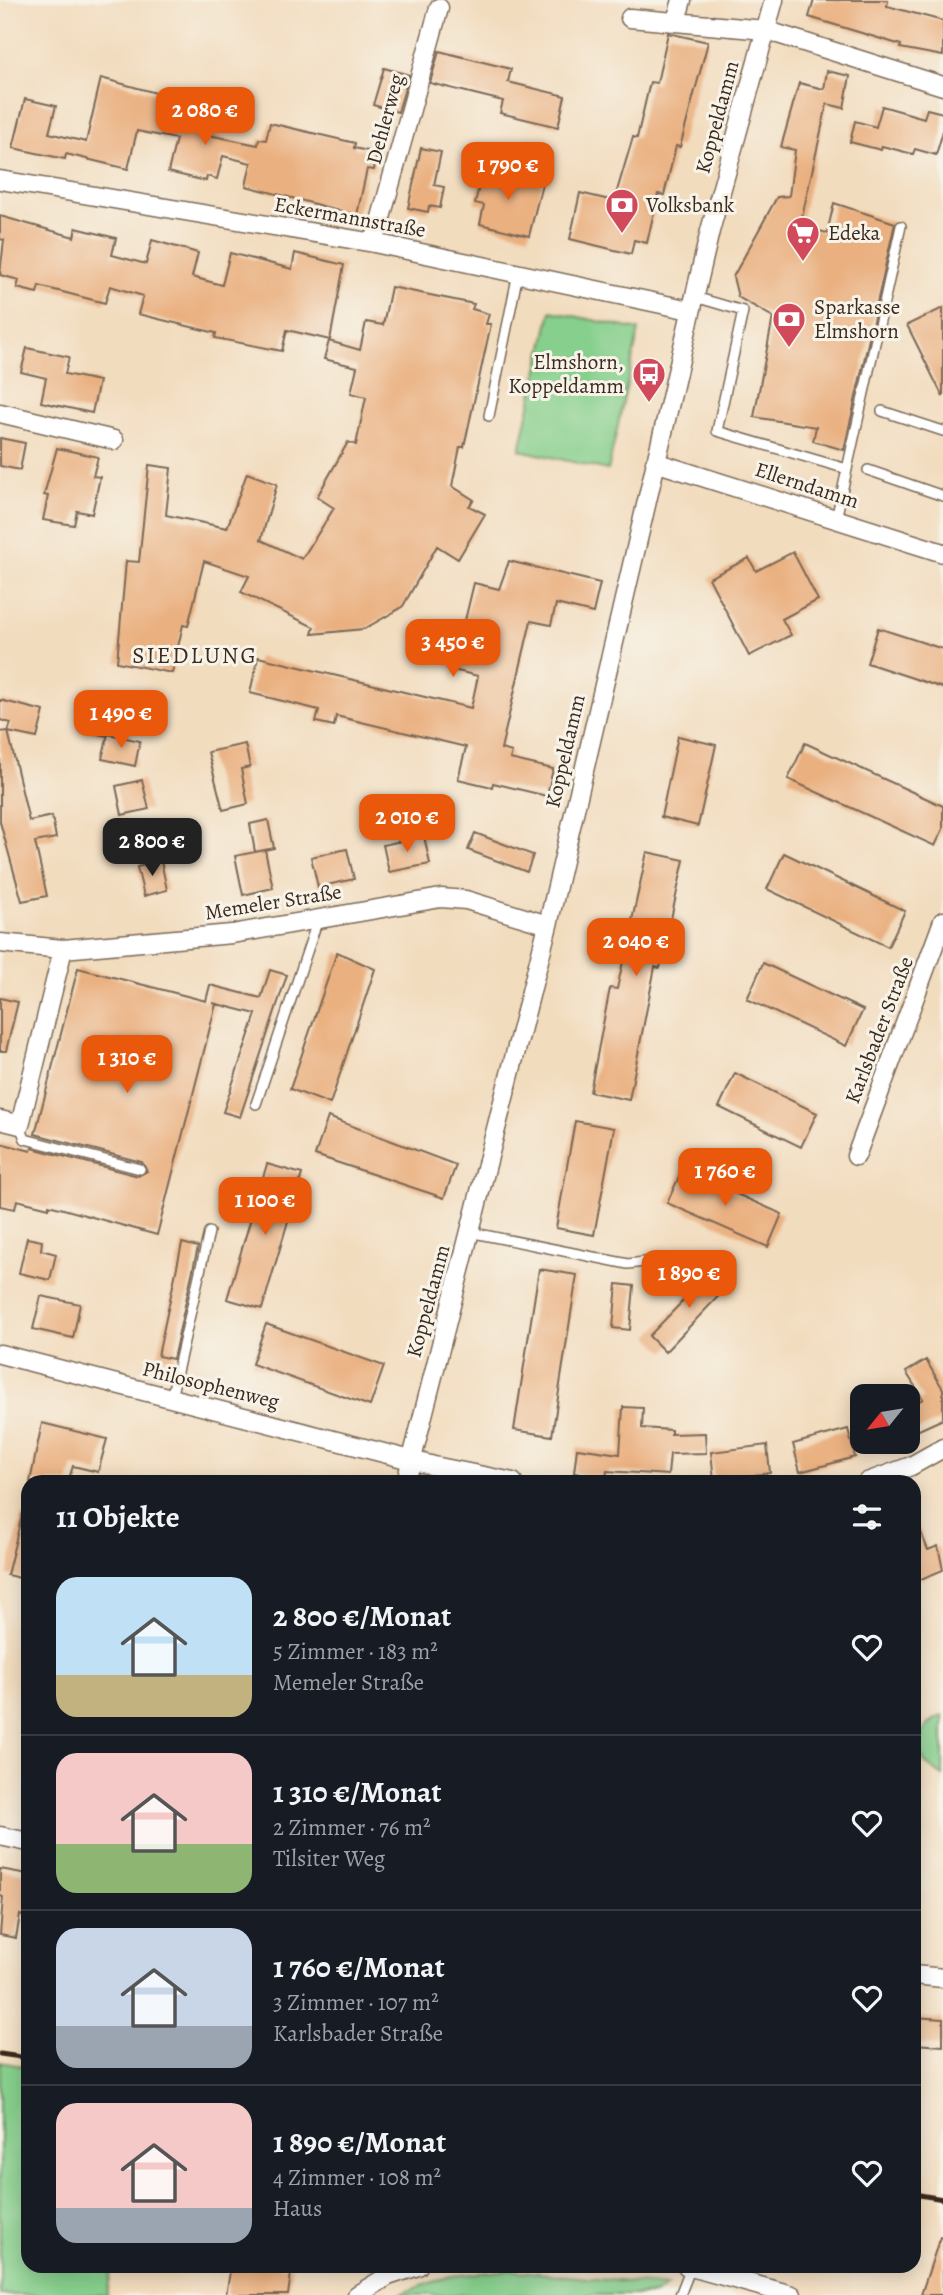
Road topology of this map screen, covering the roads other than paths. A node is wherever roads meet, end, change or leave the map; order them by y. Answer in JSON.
{"nodes":[{"id":1,"x":682,"y":0,"type":"edge"},
{"id":2,"x":774,"y":0,"type":"edge"},
{"id":3,"x":439,"y":8,"type":"dead end"},
{"id":4,"x":630,"y":18,"type":"dead end"},
{"id":5,"x":676,"y":21,"type":"junction"},
{"id":6,"x":765,"y":30,"type":"junction"},
{"id":7,"x":943,"y":86,"type":"edge"},
{"id":8,"x":0,"y":180,"type":"edge"},
{"id":9,"x":901,"y":226,"type":"dead end"},
{"id":10,"x":374,"y":243,"type":"junction"},
{"id":11,"x":518,"y":273,"type":"junction"},
{"id":12,"x":693,"y":303,"type":"junction"},
{"id":13,"x":882,"y":411,"type":"dead end"},
{"id":14,"x":0,"y":413,"type":"edge"},
{"id":15,"x":489,"y":416,"type":"dead end"},
{"id":16,"x":943,"y":431,"type":"edge"},
{"id":17,"x":114,"y":440,"type":"dead end"},
{"id":18,"x":655,"y":462,"type":"junction"},
{"id":19,"x":847,"y":469,"type":"junction"},
{"id":20,"x":869,"y":470,"type":"dead end"},
{"id":21,"x":943,"y":496,"type":"edge"},
{"id":22,"x":836,"y":519,"type":"junction"},
{"id":23,"x":943,"y":553,"type":"edge"},
{"id":24,"x":317,"y":919,"type":"junction"},
{"id":25,"x":943,"y":921,"type":"edge"},
{"id":26,"x":548,"y":925,"type":"junction"},
{"id":27,"x":0,"y":943,"type":"edge"},
{"id":28,"x":63,"y":949,"type":"junction"},
{"id":29,"x":256,"y":1104,"type":"dead end"},
{"id":30,"x":0,"y":1120,"type":"edge"},
{"id":31,"x":19,"y":1125,"type":"junction"},
{"id":32,"x":856,"y":1156,"type":"dead end"},
{"id":33,"x":140,"y":1169,"type":"dead end"},
{"id":34,"x":209,"y":1232,"type":"dead end"},
{"id":35,"x":469,"y":1232,"type":"junction"},
{"id":36,"x":669,"y":1259,"type":"dead end"},
{"id":37,"x":0,"y":1354,"type":"edge"},
{"id":38,"x":172,"y":1398,"type":"junction"},
{"id":39,"x":943,"y":1448,"type":"edge"},
{"id":40,"x":410,"y":1460,"type":"junction"},
{"id":41,"x":407,"y":1475,"type":"edge"},
{"id":42,"x":480,"y":1475,"type":"edge"},
{"id":43,"x":886,"y":1475,"type":"edge"},
{"id":44,"x":0,"y":1836,"type":"edge"},
{"id":45,"x":21,"y":1840,"type":"edge"},
{"id":46,"x":921,"y":1976,"type":"edge"},
{"id":47,"x":943,"y":1978,"type":"edge"},
{"id":48,"x":397,"y":2273,"type":"edge"},
{"id":49,"x":687,"y":2273,"type":"edge"},
{"id":50,"x":711,"y":2273,"type":"edge"},
{"id":51,"x":357,"y":2295,"type":"edge"},
{"id":52,"x":680,"y":2295,"type":"edge"},
{"id":53,"x":792,"y":2295,"type":"edge"}],
"edges":[{"from":1,"to":5,"type":"street"},
{"from":2,"to":6,"type":"street","name":"Koppeldamm"},
{"from":3,"to":10,"type":"street","name":"Dehlerweg"},
{"from":4,"to":5,"type":"street"},
{"from":5,"to":6,"type":"street"},
{"from":6,"to":7,"type":"street"},
{"from":6,"to":12,"type":"street","name":"Koppeldamm"},
{"from":8,"to":10,"type":"street","name":"Eckermannstraße"},
{"from":9,"to":19,"type":"lane"},
{"from":10,"to":11,"type":"street","name":"Eckermannstraße"},
{"from":11,"to":12,"type":"street","name":"Eckermannstraße"},
{"from":11,"to":15,"type":"lane"},
{"from":12,"to":18,"type":"street","name":"Koppeldamm"},
{"from":12,"to":19,"type":"lane"},
{"from":13,"to":16,"type":"lane"},
{"from":14,"to":17,"type":"street"},
{"from":18,"to":22,"type":"street","name":"Ellerndamm"},
{"from":18,"to":26,"type":"street","name":"Koppeldamm"},
{"from":19,"to":22,"type":"lane"},
{"from":20,"to":21,"type":"lane"},
{"from":22,"to":23,"type":"street","name":"Ellerndamm"},
{"from":24,"to":26,"type":"street","name":"Memeler Straße"},
{"from":24,"to":28,"type":"street","name":"Memeler Straße"},
{"from":24,"to":29,"type":"lane"},
{"from":25,"to":32,"type":"street","name":"Karlsbader Straße"},
{"from":26,"to":35,"type":"street","name":"Koppeldamm"},
{"from":27,"to":28,"type":"street","name":"Memeler Straße"},
{"from":28,"to":31,"type":"street"},
{"from":30,"to":31,"type":"street"},
{"from":31,"to":33,"type":"lane"},
{"from":34,"to":38,"type":"lane"},
{"from":35,"to":36,"type":"lane"},
{"from":35,"to":40,"type":"street","name":"Koppeldamm"},
{"from":37,"to":38,"type":"street","name":"Philosophenweg"},
{"from":38,"to":40,"type":"street","name":"Philosophenweg"},
{"from":39,"to":43,"type":"street"},
{"from":40,"to":41,"type":"street","name":"Koppeldamm"},
{"from":40,"to":42,"type":"street","name":"Philosophenweg"},
{"from":44,"to":45,"type":"street"},
{"from":46,"to":47,"type":"street"},
{"from":48,"to":51,"type":"street"},
{"from":49,"to":52,"type":"lane"},
{"from":50,"to":53,"type":"street"}]}
